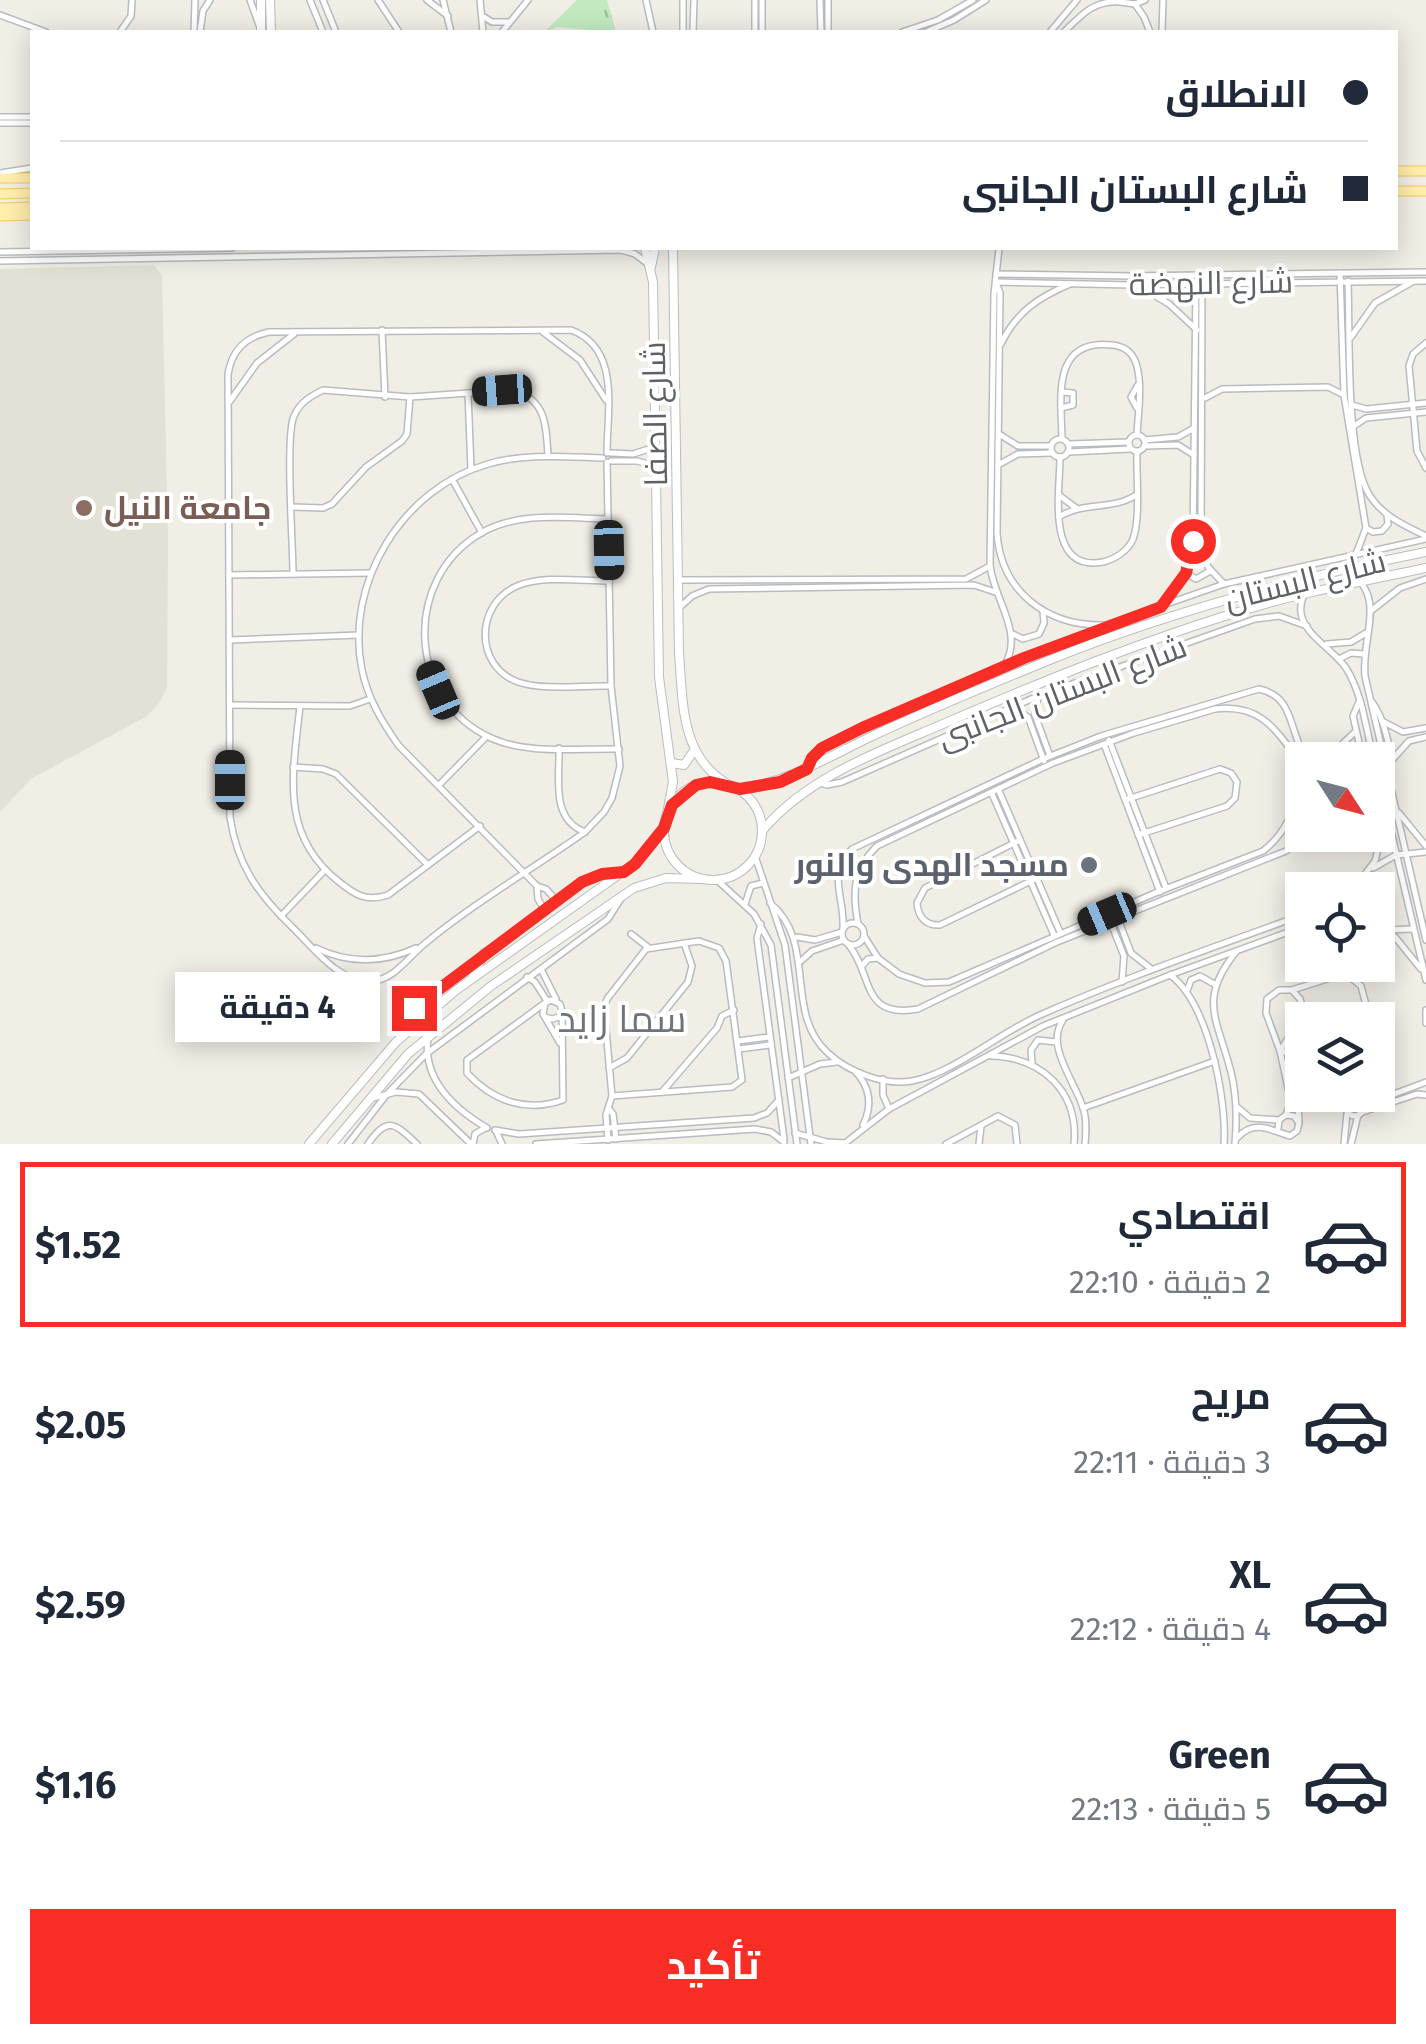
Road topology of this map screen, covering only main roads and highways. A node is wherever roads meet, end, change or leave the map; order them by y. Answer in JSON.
{"nodes":[{"id":1,"x":1398,"y":171,"type":"edge"},
{"id":2,"x":1426,"y":171,"type":"edge"},
{"id":3,"x":0,"y":176,"type":"edge"},
{"id":4,"x":30,"y":178,"type":"edge"},
{"id":5,"x":1398,"y":191,"type":"edge"},
{"id":6,"x":1426,"y":191,"type":"edge"},
{"id":7,"x":30,"y":193,"type":"edge"},
{"id":8,"x":0,"y":194,"type":"edge"},
{"id":9,"x":0,"y":208,"type":"edge"},
{"id":10,"x":30,"y":208,"type":"edge"},
{"id":11,"x":30,"y":215,"type":"edge"},
{"id":12,"x":0,"y":216,"type":"edge"}],
"edges":[{"from":1,"to":2,"type":"main road"},
{"from":3,"to":4,"type":"main road"},
{"from":5,"to":6,"type":"main road"},
{"from":7,"to":8,"type":"main road"},
{"from":9,"to":10,"type":"main road"},
{"from":11,"to":12,"type":"main road"}]}
